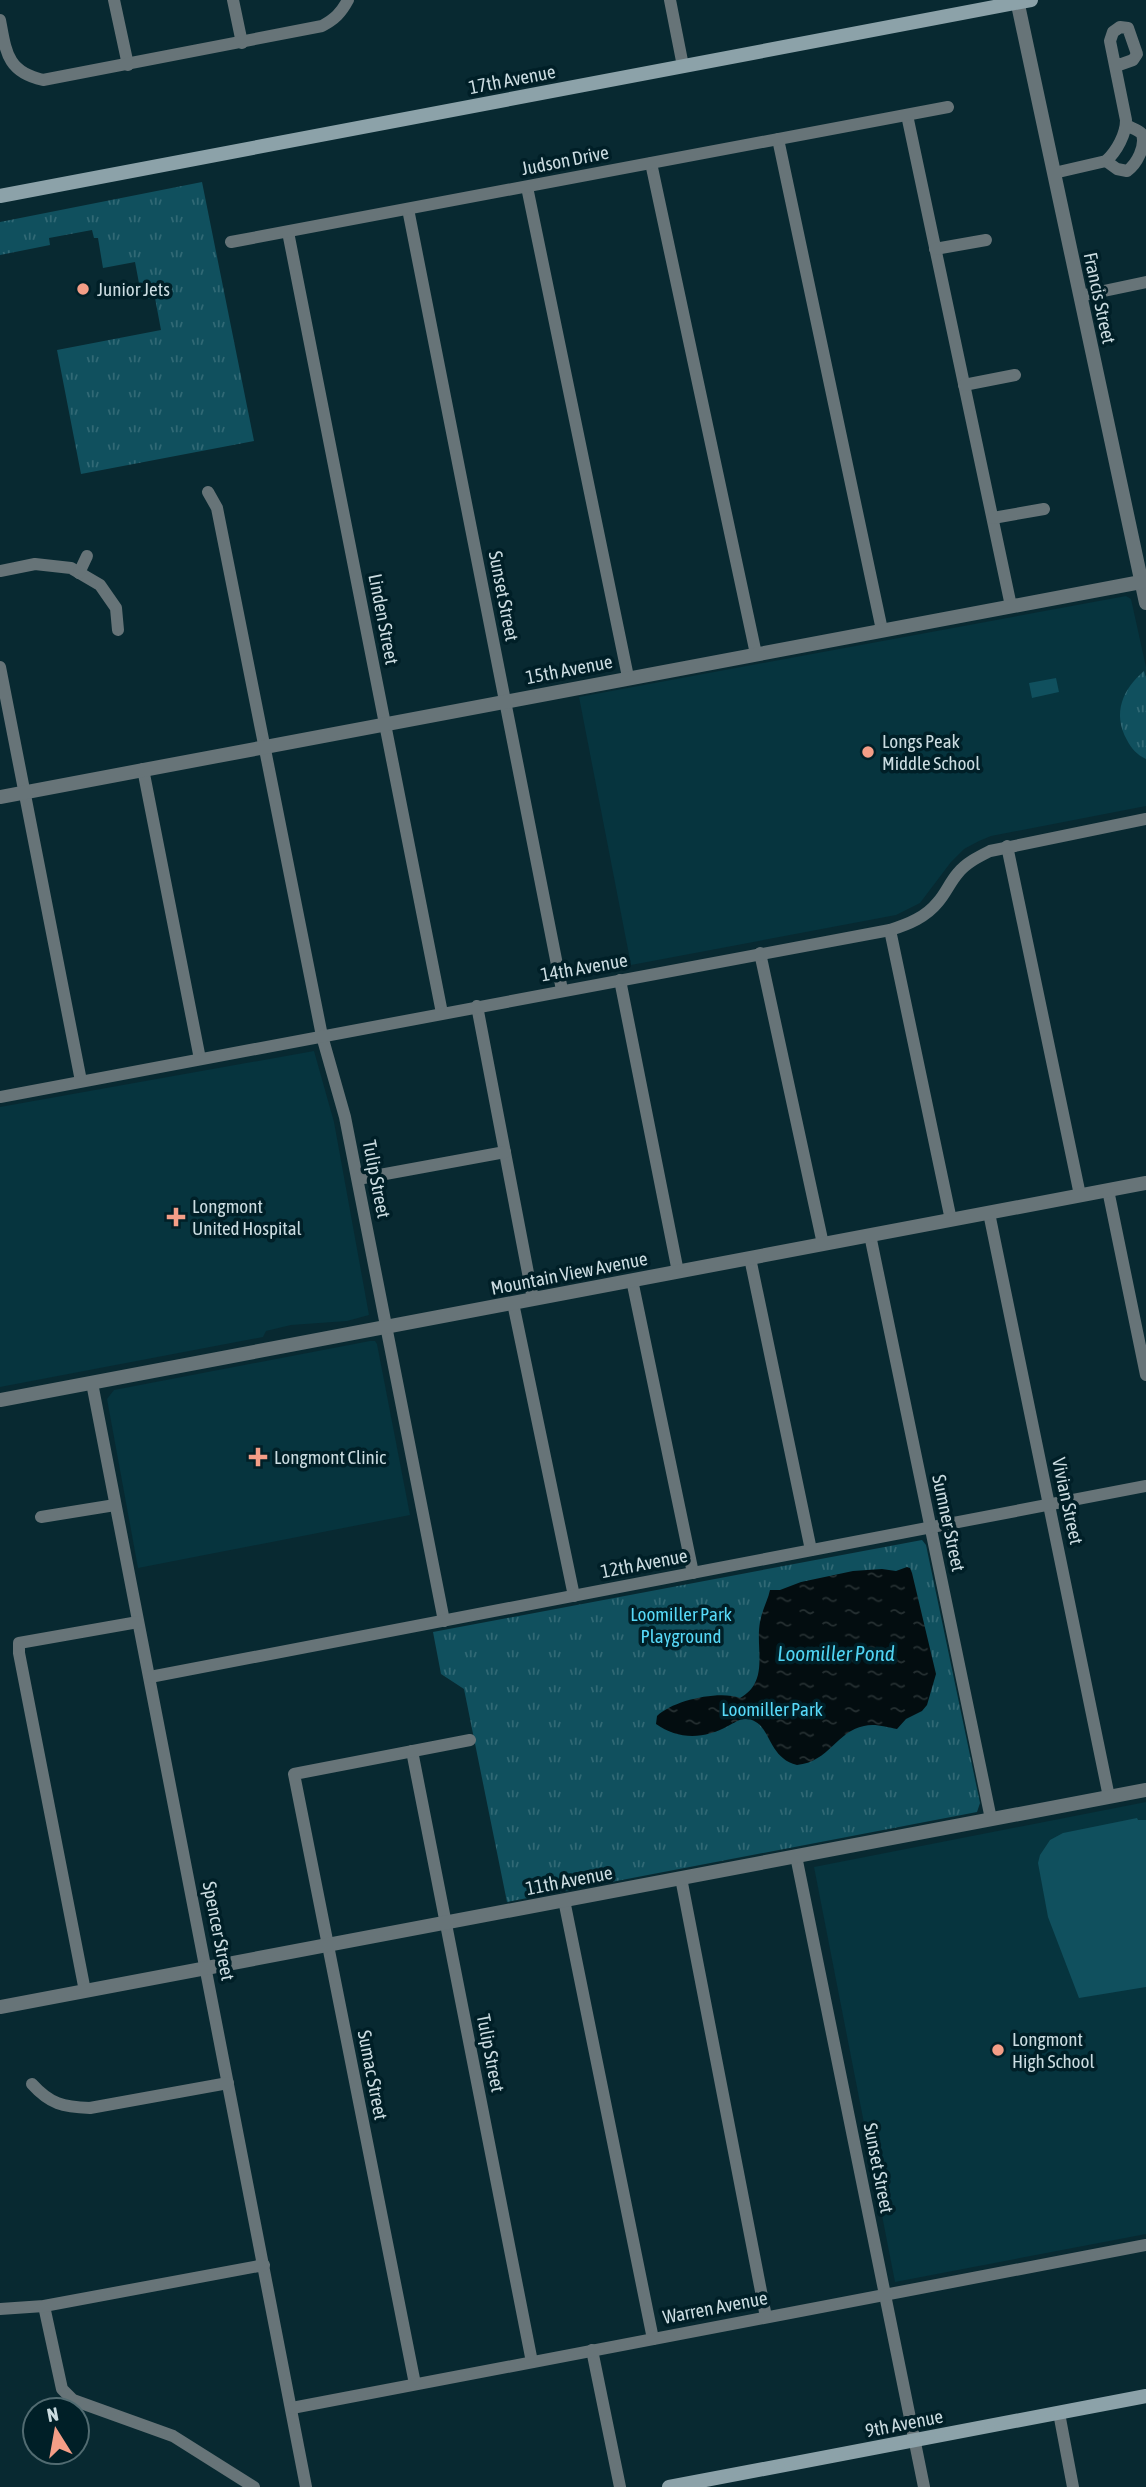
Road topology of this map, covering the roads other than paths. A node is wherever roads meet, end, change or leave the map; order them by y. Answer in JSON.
{"nodes":[{"id":1,"x":114,"y":0,"type":"edge"},
{"id":2,"x":233,"y":0,"type":"edge"},
{"id":3,"x":348,"y":0,"type":"edge"},
{"id":4,"x":670,"y":0,"type":"edge"},
{"id":5,"x":1022,"y":1,"type":"edge"},
{"id":6,"x":0,"y":20,"type":"edge"},
{"id":7,"x":242,"y":43,"type":"junction"},
{"id":8,"x":128,"y":65,"type":"junction"},
{"id":9,"x":683,"y":66,"type":"junction"},
{"id":10,"x":1116,"y":66,"type":"dead end"},
{"id":11,"x":948,"y":107,"type":"dead end"},
{"id":12,"x":907,"y":115,"type":"junction"},
{"id":13,"x":1126,"y":125,"type":"junction"},
{"id":14,"x":778,"y":139,"type":"junction"},
{"id":15,"x":1106,"y":161,"type":"junction"},
{"id":16,"x":651,"y":163,"type":"junction"},
{"id":17,"x":1054,"y":173,"type":"junction"},
{"id":18,"x":527,"y":187,"type":"junction"},
{"id":19,"x":0,"y":196,"type":"edge"},
{"id":20,"x":408,"y":209,"type":"junction"},
{"id":21,"x":288,"y":232,"type":"junction"},
{"id":22,"x":986,"y":240,"type":"dead end"},
{"id":23,"x":231,"y":242,"type":"dead end"},
{"id":24,"x":935,"y":249,"type":"junction"},
{"id":25,"x":1146,"y":282,"type":"edge"},
{"id":26,"x":1080,"y":296,"type":"junction"},
{"id":27,"x":1015,"y":375,"type":"dead end"},
{"id":28,"x":964,"y":385,"type":"junction"},
{"id":29,"x":208,"y":492,"type":"dead end"},
{"id":30,"x":1044,"y":509,"type":"dead end"},
{"id":31,"x":993,"y":518,"type":"junction"},
{"id":32,"x":87,"y":556,"type":"dead end"},
{"id":33,"x":0,"y":571,"type":"edge"},
{"id":34,"x":79,"y":573,"type":"junction"},
{"id":35,"x":1144,"y":581,"type":"edge"},
{"id":36,"x":1146,"y":603,"type":"edge"},
{"id":37,"x":1011,"y":606,"type":"junction"},
{"id":38,"x":118,"y":630,"type":"dead end"},
{"id":39,"x":882,"y":630,"type":"junction"},
{"id":40,"x":756,"y":654,"type":"junction"},
{"id":41,"x":0,"y":667,"type":"edge"},
{"id":42,"x":628,"y":677,"type":"junction"},
{"id":43,"x":505,"y":700,"type":"junction"},
{"id":44,"x":385,"y":723,"type":"junction"},
{"id":45,"x":264,"y":746,"type":"junction"},
{"id":46,"x":143,"y":769,"type":"junction"},
{"id":47,"x":25,"y":792,"type":"junction"},
{"id":48,"x":0,"y":797,"type":"edge"},
{"id":49,"x":1146,"y":819,"type":"edge"},
{"id":50,"x":1007,"y":846,"type":"junction"},
{"id":51,"x":890,"y":930,"type":"junction"},
{"id":52,"x":760,"y":953,"type":"junction"},
{"id":53,"x":620,"y":980,"type":"junction"},
{"id":54,"x":562,"y":990,"type":"junction"},
{"id":55,"x":477,"y":1006,"type":"junction"},
{"id":56,"x":442,"y":1013,"type":"junction"},
{"id":57,"x":322,"y":1036,"type":"junction"},
{"id":58,"x":200,"y":1059,"type":"junction"},
{"id":59,"x":81,"y":1081,"type":"junction"},
{"id":60,"x":0,"y":1097,"type":"edge"},
{"id":61,"x":505,"y":1152,"type":"junction"},
{"id":62,"x":358,"y":1179,"type":"junction"},
{"id":63,"x":1146,"y":1183,"type":"edge"},
{"id":64,"x":1108,"y":1190,"type":"junction"},
{"id":65,"x":1080,"y":1195,"type":"junction"},
{"id":66,"x":989,"y":1213,"type":"junction"},
{"id":67,"x":951,"y":1220,"type":"junction"},
{"id":68,"x":870,"y":1235,"type":"junction"},
{"id":69,"x":823,"y":1244,"type":"junction"},
{"id":70,"x":750,"y":1258,"type":"junction"},
{"id":71,"x":678,"y":1272,"type":"junction"},
{"id":72,"x":632,"y":1280,"type":"junction"},
{"id":73,"x":533,"y":1299,"type":"junction"},
{"id":74,"x":513,"y":1303,"type":"junction"},
{"id":75,"x":385,"y":1327,"type":"junction"},
{"id":76,"x":1146,"y":1375,"type":"edge"},
{"id":77,"x":92,"y":1383,"type":"junction"},
{"id":78,"x":0,"y":1401,"type":"edge"},
{"id":79,"x":1146,"y":1486,"type":"edge"},
{"id":80,"x":115,"y":1505,"type":"junction"},
{"id":81,"x":1049,"y":1505,"type":"junction"},
{"id":82,"x":41,"y":1517,"type":"dead end"},
{"id":83,"x":930,"y":1528,"type":"junction"},
{"id":84,"x":811,"y":1550,"type":"junction"},
{"id":85,"x":692,"y":1573,"type":"junction"},
{"id":86,"x":574,"y":1596,"type":"junction"},
{"id":87,"x":444,"y":1621,"type":"junction"},
{"id":88,"x":138,"y":1622,"type":"junction"},
{"id":89,"x":150,"y":1677,"type":"junction"},
{"id":90,"x":470,"y":1740,"type":"dead end"},
{"id":91,"x":412,"y":1751,"type":"junction"},
{"id":92,"x":1146,"y":1790,"type":"edge"},
{"id":93,"x":1110,"y":1797,"type":"junction"},
{"id":94,"x":991,"y":1819,"type":"junction"},
{"id":95,"x":796,"y":1856,"type":"junction"},
{"id":96,"x":681,"y":1878,"type":"junction"},
{"id":97,"x":564,"y":1900,"type":"junction"},
{"id":98,"x":445,"y":1923,"type":"junction"},
{"id":99,"x":328,"y":1945,"type":"junction"},
{"id":100,"x":206,"y":1968,"type":"junction"},
{"id":101,"x":85,"y":1991,"type":"junction"},
{"id":102,"x":0,"y":2007,"type":"edge"},
{"id":103,"x":228,"y":2083,"type":"junction"},
{"id":104,"x":32,"y":2084,"type":"dead end"},
{"id":105,"x":1146,"y":2245,"type":"edge"},
{"id":106,"x":264,"y":2265,"type":"junction"},
{"id":107,"x":885,"y":2295,"type":"junction"},
{"id":108,"x":44,"y":2306,"type":"junction"},
{"id":109,"x":0,"y":2309,"type":"edge"},
{"id":110,"x":766,"y":2317,"type":"junction"},
{"id":111,"x":653,"y":2339,"type":"junction"},
{"id":112,"x":592,"y":2350,"type":"junction"},
{"id":113,"x":533,"y":2362,"type":"junction"},
{"id":114,"x":415,"y":2384,"type":"junction"},
{"id":115,"x":1146,"y":2396,"type":"edge"},
{"id":116,"x":292,"y":2407,"type":"junction"},
{"id":117,"x":1059,"y":2413,"type":"junction"},
{"id":118,"x":915,"y":2440,"type":"junction"},
{"id":119,"x":694,"y":2485,"type":"edge"},
{"id":120,"x":254,"y":2487,"type":"edge"},
{"id":121,"x":306,"y":2487,"type":"edge"},
{"id":122,"x":620,"y":2487,"type":"edge"},
{"id":123,"x":669,"y":2487,"type":"edge"},
{"id":124,"x":924,"y":2487,"type":"edge"},
{"id":125,"x":1073,"y":2487,"type":"edge"}],
"edges":[{"from":1,"to":8,"type":"street"},
{"from":2,"to":7,"type":"street"},
{"from":3,"to":7,"type":"street"},
{"from":4,"to":9,"type":"street"},
{"from":5,"to":9,"type":"main road","name":"17th Avenue"},
{"from":5,"to":17,"type":"street","name":"Francis Street"},
{"from":6,"to":8,"type":"street"},
{"from":7,"to":8,"type":"street"},
{"from":9,"to":19,"type":"main road","name":"17th Avenue"},
{"from":10,"to":13,"type":"street"},
{"from":11,"to":12,"type":"street","name":"Judson Drive"},
{"from":12,"to":14,"type":"street","name":"Judson Drive"},
{"from":12,"to":24,"type":"street"},
{"from":13,"to":15,"type":"street"},
{"from":13,"to":15,"type":"street"},
{"from":14,"to":16,"type":"street","name":"Judson Drive"},
{"from":14,"to":39,"type":"street"},
{"from":15,"to":17,"type":"street"},
{"from":16,"to":18,"type":"street","name":"Judson Drive"},
{"from":16,"to":40,"type":"street"},
{"from":17,"to":26,"type":"street","name":"Francis Street"},
{"from":18,"to":20,"type":"street","name":"Judson Drive"},
{"from":18,"to":42,"type":"street"},
{"from":20,"to":21,"type":"street","name":"Judson Drive"},
{"from":20,"to":43,"type":"street","name":"Sunset Street"},
{"from":21,"to":23,"type":"street","name":"Judson Drive"},
{"from":21,"to":44,"type":"street","name":"Linden Street"},
{"from":22,"to":24,"type":"street"},
{"from":24,"to":28,"type":"street"},
{"from":25,"to":26,"type":"street"},
{"from":26,"to":35,"type":"street","name":"Francis Street"},
{"from":27,"to":28,"type":"street"},
{"from":28,"to":31,"type":"street"},
{"from":29,"to":45,"type":"street","name":"Tulip Street"},
{"from":30,"to":31,"type":"street"},
{"from":31,"to":37,"type":"street"},
{"from":32,"to":34,"type":"street"},
{"from":33,"to":34,"type":"street"},
{"from":34,"to":38,"type":"street"},
{"from":35,"to":36,"type":"street","name":"Francis Street"},
{"from":35,"to":37,"type":"street","name":"15th Avenue"},
{"from":37,"to":39,"type":"street","name":"15th Avenue"},
{"from":39,"to":40,"type":"street","name":"15th Avenue"},
{"from":40,"to":42,"type":"street","name":"15th Avenue"},
{"from":41,"to":47,"type":"street"},
{"from":42,"to":43,"type":"street","name":"15th Avenue"},
{"from":43,"to":44,"type":"street","name":"15th Avenue"},
{"from":43,"to":54,"type":"street","name":"Sunset Street"},
{"from":44,"to":45,"type":"street","name":"15th Avenue"},
{"from":44,"to":56,"type":"street","name":"Linden Street"},
{"from":45,"to":46,"type":"street","name":"15th Avenue"},
{"from":45,"to":57,"type":"street","name":"Tulip Street"},
{"from":46,"to":47,"type":"street","name":"15th Avenue"},
{"from":46,"to":58,"type":"street"},
{"from":47,"to":48,"type":"street","name":"15th Avenue"},
{"from":47,"to":59,"type":"street"},
{"from":49,"to":50,"type":"street","name":"14th Avenue"},
{"from":50,"to":51,"type":"street","name":"14th Avenue"},
{"from":50,"to":65,"type":"street"},
{"from":51,"to":52,"type":"street","name":"14th Avenue"},
{"from":51,"to":67,"type":"street"},
{"from":52,"to":53,"type":"street","name":"14th Avenue"},
{"from":52,"to":69,"type":"street"},
{"from":53,"to":54,"type":"street","name":"14th Avenue"},
{"from":53,"to":71,"type":"street"},
{"from":54,"to":55,"type":"street","name":"14th Avenue"},
{"from":55,"to":56,"type":"street","name":"14th Avenue"},
{"from":55,"to":61,"type":"street"},
{"from":56,"to":57,"type":"street","name":"14th Avenue"},
{"from":57,"to":58,"type":"street","name":"14th Avenue"},
{"from":57,"to":62,"type":"street","name":"Tulip Street"},
{"from":58,"to":59,"type":"street","name":"14th Avenue"},
{"from":59,"to":60,"type":"street","name":"14th Avenue"},
{"from":61,"to":62,"type":"street"},
{"from":61,"to":73,"type":"street"},
{"from":62,"to":75,"type":"street","name":"Tulip Street"},
{"from":63,"to":64,"type":"street","name":"Mountain View Avenue"},
{"from":64,"to":65,"type":"street","name":"Mountain View Avenue"},
{"from":64,"to":76,"type":"street"},
{"from":65,"to":66,"type":"street","name":"Mountain View Avenue"},
{"from":66,"to":67,"type":"street","name":"Mountain View Avenue"},
{"from":66,"to":81,"type":"street","name":"Vivian Street"},
{"from":67,"to":68,"type":"street","name":"Mountain View Avenue"},
{"from":68,"to":69,"type":"street","name":"Mountain View Avenue"},
{"from":68,"to":83,"type":"street","name":"Sumner Street"},
{"from":69,"to":70,"type":"street","name":"Mountain View Avenue"},
{"from":70,"to":71,"type":"street","name":"Mountain View Avenue"},
{"from":70,"to":84,"type":"street"},
{"from":71,"to":72,"type":"street","name":"Mountain View Avenue"},
{"from":72,"to":73,"type":"street","name":"Mountain View Avenue"},
{"from":72,"to":85,"type":"street"},
{"from":73,"to":74,"type":"street","name":"Mountain View Avenue"},
{"from":74,"to":75,"type":"street","name":"Mountain View Avenue"},
{"from":74,"to":86,"type":"street"},
{"from":75,"to":77,"type":"street","name":"Mountain View Avenue"},
{"from":75,"to":87,"type":"street","name":"Tulip Street"},
{"from":77,"to":78,"type":"street","name":"Mountain View Avenue"},
{"from":77,"to":80,"type":"street","name":"Spencer Street"},
{"from":79,"to":81,"type":"street","name":"12th Avenue"},
{"from":80,"to":82,"type":"street"},
{"from":80,"to":88,"type":"street","name":"Spencer Street"},
{"from":81,"to":83,"type":"street","name":"12th Avenue"},
{"from":81,"to":93,"type":"street","name":"Vivian Street"},
{"from":83,"to":84,"type":"street","name":"12th Avenue"},
{"from":83,"to":94,"type":"street","name":"Sumner Street"},
{"from":84,"to":85,"type":"street","name":"12th Avenue"},
{"from":85,"to":86,"type":"street","name":"12th Avenue"},
{"from":86,"to":87,"type":"street","name":"12th Avenue"},
{"from":87,"to":89,"type":"street","name":"12th Avenue"},
{"from":88,"to":89,"type":"street","name":"Spencer Street"},
{"from":88,"to":101,"type":"street"},
{"from":89,"to":100,"type":"street","name":"Spencer Street"},
{"from":90,"to":91,"type":"street"},
{"from":91,"to":98,"type":"street","name":"Tulip Street"},
{"from":91,"to":99,"type":"street","name":"Sumac Street"},
{"from":92,"to":93,"type":"street","name":"11th Avenue"},
{"from":93,"to":94,"type":"street","name":"11th Avenue"},
{"from":94,"to":95,"type":"street","name":"11th Avenue"},
{"from":95,"to":96,"type":"street","name":"11th Avenue"},
{"from":95,"to":107,"type":"street","name":"Sunset Street"},
{"from":96,"to":97,"type":"street","name":"11th Avenue"},
{"from":96,"to":110,"type":"street"},
{"from":97,"to":98,"type":"street","name":"11th Avenue"},
{"from":97,"to":111,"type":"street"},
{"from":98,"to":99,"type":"street","name":"11th Avenue"},
{"from":98,"to":113,"type":"street","name":"Tulip Street"},
{"from":99,"to":100,"type":"street","name":"11th Avenue"},
{"from":99,"to":114,"type":"street","name":"Sumac Street"},
{"from":100,"to":101,"type":"street","name":"11th Avenue"},
{"from":100,"to":103,"type":"street","name":"Spencer Street"},
{"from":101,"to":102,"type":"street","name":"11th Avenue"},
{"from":103,"to":104,"type":"street"},
{"from":103,"to":106,"type":"street","name":"Spencer Street"},
{"from":105,"to":107,"type":"street","name":"Warren Avenue"},
{"from":106,"to":108,"type":"street"},
{"from":106,"to":116,"type":"street","name":"Spencer Street"},
{"from":107,"to":110,"type":"street","name":"Warren Avenue"},
{"from":107,"to":118,"type":"street","name":"Sunset Street"},
{"from":108,"to":109,"type":"street"},
{"from":108,"to":120,"type":"street"},
{"from":110,"to":111,"type":"street","name":"Warren Avenue"},
{"from":111,"to":112,"type":"street","name":"Warren Avenue"},
{"from":112,"to":113,"type":"street","name":"Warren Avenue"},
{"from":112,"to":122,"type":"street"},
{"from":113,"to":114,"type":"street","name":"Warren Avenue"},
{"from":114,"to":116,"type":"street","name":"Warren Avenue"},
{"from":115,"to":117,"type":"main road","name":"9th Avenue"},
{"from":116,"to":121,"type":"street","name":"Spencer Street"},
{"from":117,"to":118,"type":"main road","name":"9th Avenue"},
{"from":117,"to":125,"type":"street"},
{"from":118,"to":119,"type":"main road","name":"9th Avenue"},
{"from":118,"to":124,"type":"street","name":"Sunset Street"},
{"from":119,"to":123,"type":"main road","name":"9th Avenue"}]}
